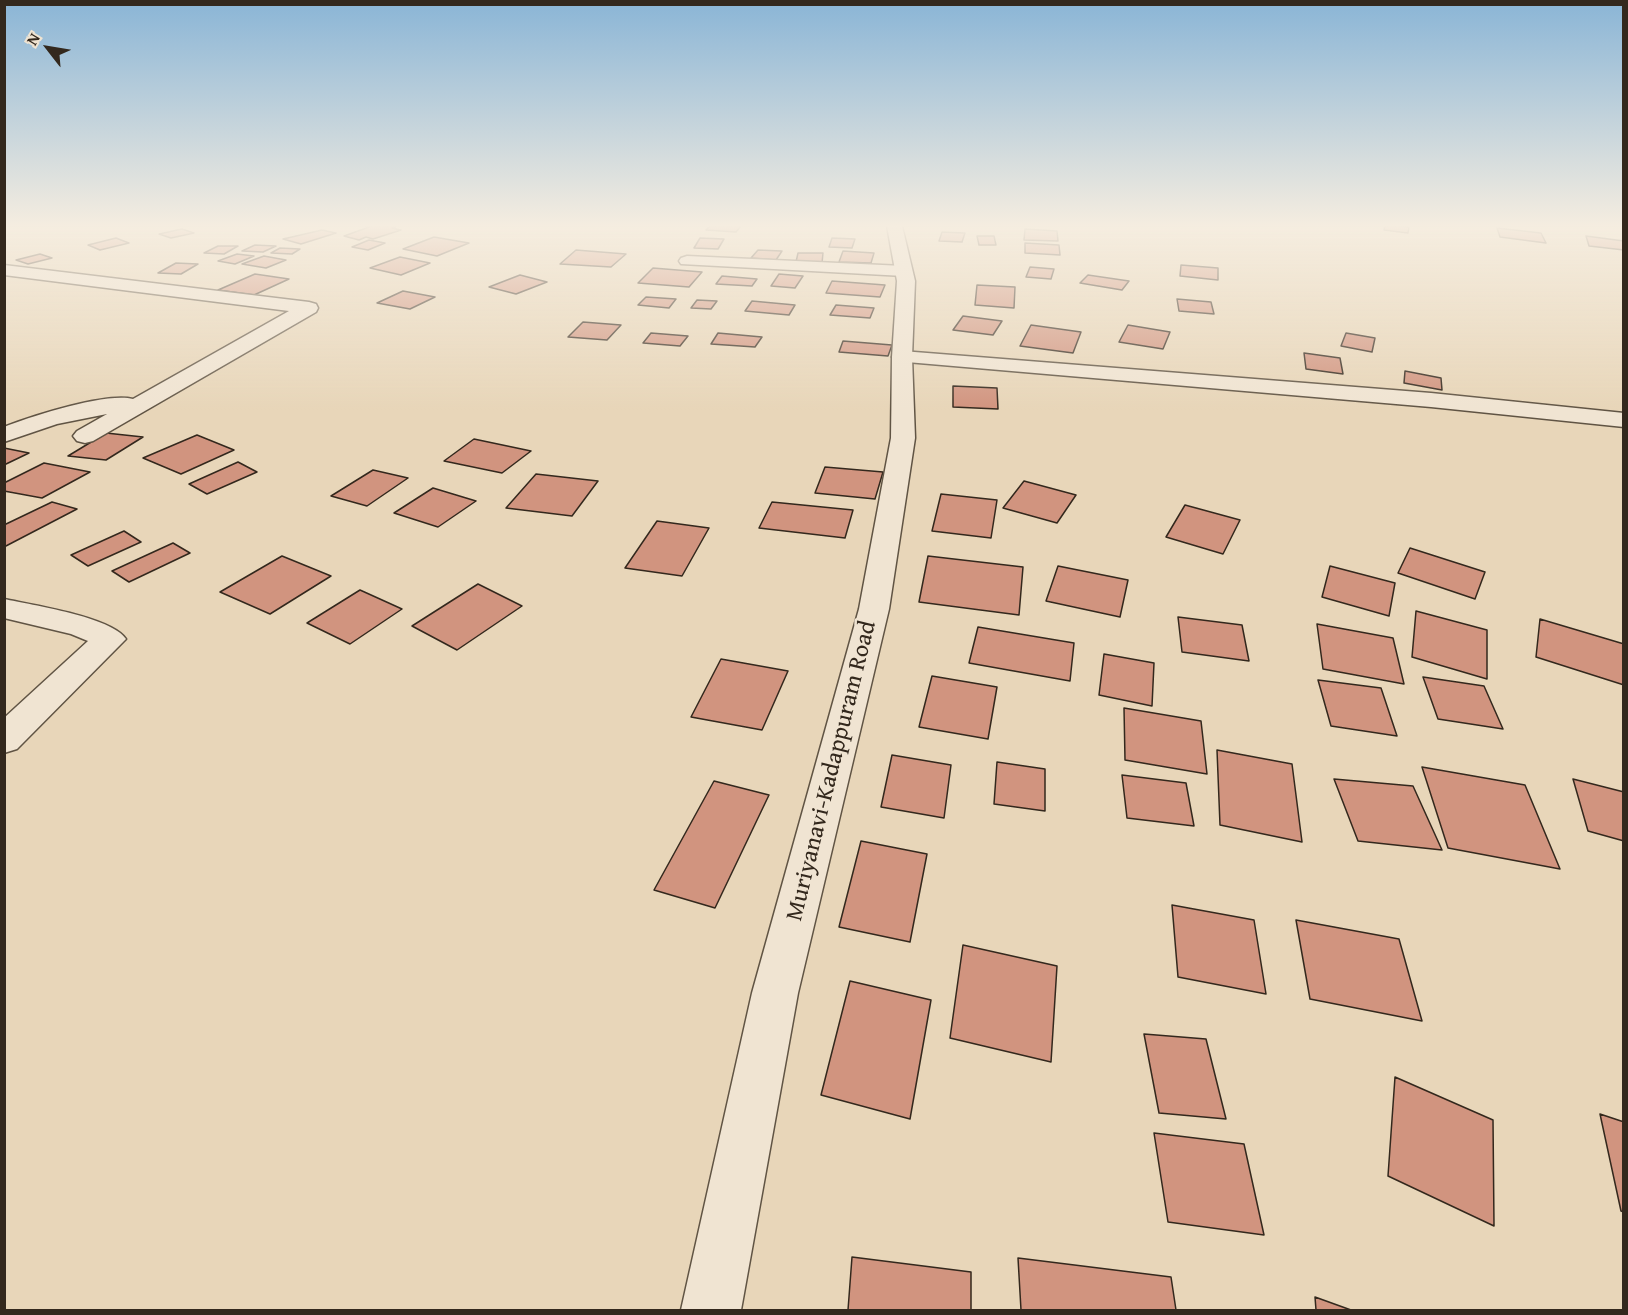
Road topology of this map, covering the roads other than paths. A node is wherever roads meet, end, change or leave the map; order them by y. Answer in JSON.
{"nodes":[{"id":1,"x":143,"y":287,"type":"edge"},
{"id":2,"x":906,"y":287,"type":"edge"},
{"id":3,"x":902,"y":357,"type":"junction"},
{"id":4,"x":140,"y":403,"type":"junction"},
{"id":5,"x":1623,"y":420,"type":"edge"},
{"id":6,"x":4,"y":435,"type":"edge"},
{"id":7,"x":85,"y":436,"type":"dead end"},
{"id":8,"x":4,"y":608,"type":"edge"},
{"id":9,"x":4,"y":740,"type":"edge"},
{"id":10,"x":711,"y":1311,"type":"edge"}],
"edges":[{"from":1,"to":4,"type":"street"},
{"from":2,"to":3,"type":"street","name":"Muriyanavi-Kadappuram Road"},
{"from":3,"to":5,"type":"street"},
{"from":3,"to":10,"type":"street","name":"Muriyanavi-Kadappuram Road"},
{"from":4,"to":6,"type":"street"},
{"from":4,"to":7,"type":"street"},
{"from":8,"to":9,"type":"street"}]}
